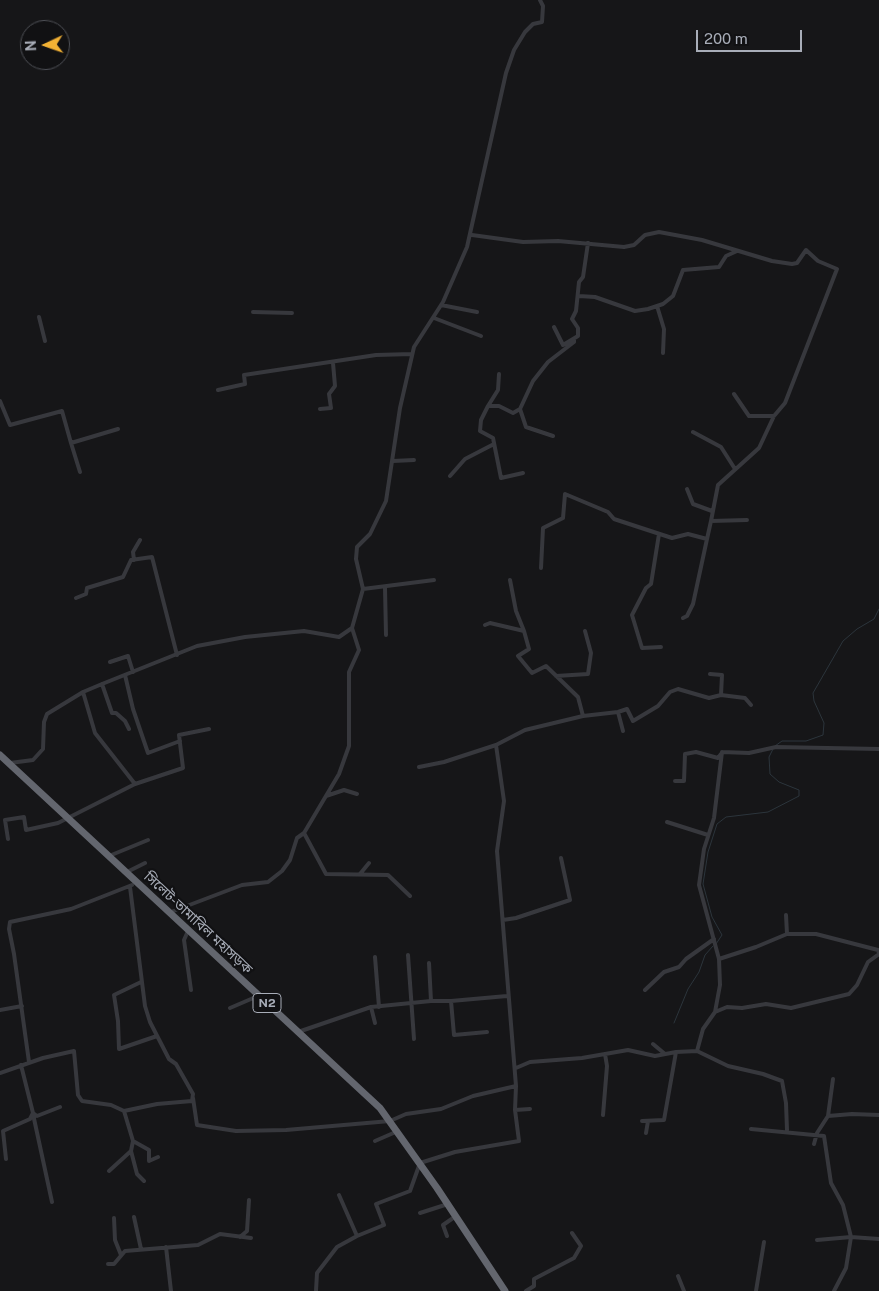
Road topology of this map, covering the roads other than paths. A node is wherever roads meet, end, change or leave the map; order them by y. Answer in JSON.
{"nodes":[{"id":1,"x":540,"y":0,"type":"edge"},
{"id":2,"x":472,"y":235,"type":"junction"},
{"id":3,"x":588,"y":243,"type":"junction"},
{"id":4,"x":738,"y":251,"type":"junction"},
{"id":5,"x":579,"y":296,"type":"junction"},
{"id":6,"x":441,"y":305,"type":"junction"},
{"id":7,"x":657,"y":306,"type":"junction"},
{"id":8,"x":253,"y":312,"type":"dead end"},
{"id":9,"x":477,"y":312,"type":"dead end"},
{"id":10,"x":292,"y":313,"type":"dead end"},
{"id":11,"x":39,"y":317,"type":"dead end"},
{"id":12,"x":434,"y":318,"type":"junction"},
{"id":13,"x":554,"y":327,"type":"dead end"},
{"id":14,"x":481,"y":336,"type":"dead end"},
{"id":15,"x":574,"y":339,"type":"junction"},
{"id":16,"x":45,"y":341,"type":"dead end"},
{"id":17,"x":663,"y":352,"type":"dead end"},
{"id":18,"x":412,"y":354,"type":"junction"},
{"id":19,"x":333,"y":363,"type":"junction"},
{"id":20,"x":499,"y":374,"type":"dead end"},
{"id":21,"x":218,"y":390,"type":"dead end"},
{"id":22,"x":734,"y":394,"type":"dead end"},
{"id":23,"x":0,"y":401,"type":"edge"},
{"id":24,"x":488,"y":406,"type":"junction"},
{"id":25,"x":320,"y":409,"type":"dead end"},
{"id":26,"x":520,"y":409,"type":"junction"},
{"id":27,"x":774,"y":416,"type":"junction"},
{"id":28,"x":118,"y":429,"type":"dead end"},
{"id":29,"x":693,"y":432,"type":"dead end"},
{"id":30,"x":553,"y":436,"type":"dead end"},
{"id":31,"x":71,"y":443,"type":"junction"},
{"id":32,"x":494,"y":444,"type":"junction"},
{"id":33,"x":414,"y":460,"type":"dead end"},
{"id":34,"x":393,"y":461,"type":"junction"},
{"id":35,"x":735,"y":469,"type":"junction"},
{"id":36,"x":80,"y":472,"type":"dead end"},
{"id":37,"x":524,"y":473,"type":"dead end"},
{"id":38,"x":450,"y":476,"type":"dead end"},
{"id":39,"x":687,"y":489,"type":"dead end"},
{"id":40,"x":712,"y":511,"type":"junction"},
{"id":41,"x":747,"y":520,"type":"dead end"},
{"id":42,"x":711,"y":521,"type":"junction"},
{"id":43,"x":659,"y":534,"type":"junction"},
{"id":44,"x":707,"y":539,"type":"junction"},
{"id":45,"x":140,"y":540,"type":"dead end"},
{"id":46,"x":134,"y":560,"type":"junction"},
{"id":47,"x":541,"y":568,"type":"dead end"},
{"id":48,"x":434,"y":580,"type":"dead end"},
{"id":49,"x":510,"y":580,"type":"dead end"},
{"id":50,"x":384,"y":588,"type":"junction"},
{"id":51,"x":363,"y":590,"type":"junction"},
{"id":52,"x":76,"y":598,"type":"dead end"},
{"id":53,"x":683,"y":618,"type":"dead end"},
{"id":54,"x":485,"y":625,"type":"dead end"},
{"id":55,"x":352,"y":628,"type":"junction"},
{"id":56,"x":524,"y":631,"type":"junction"},
{"id":57,"x":585,"y":631,"type":"dead end"},
{"id":58,"x":386,"y":635,"type":"dead end"},
{"id":59,"x":661,"y":647,"type":"dead end"},
{"id":60,"x":177,"y":655,"type":"junction"},
{"id":61,"x":110,"y":662,"type":"dead end"},
{"id":62,"x":133,"y":672,"type":"junction"},
{"id":63,"x":710,"y":674,"type":"dead end"},
{"id":64,"x":125,"y":675,"type":"junction"},
{"id":65,"x":556,"y":676,"type":"junction"},
{"id":66,"x":102,"y":684,"type":"junction"},
{"id":67,"x":83,"y":692,"type":"junction"},
{"id":68,"x":721,"y":695,"type":"junction"},
{"id":69,"x":751,"y":705,"type":"dead end"},
{"id":70,"x":618,"y":712,"type":"junction"},
{"id":71,"x":583,"y":716,"type":"junction"},
{"id":72,"x":129,"y":729,"type":"dead end"},
{"id":73,"x":209,"y":729,"type":"dead end"},
{"id":74,"x":623,"y":731,"type":"dead end"},
{"id":75,"x":180,"y":741,"type":"junction"},
{"id":76,"x":496,"y":745,"type":"junction"},
{"id":77,"x":879,"y":749,"type":"edge"},
{"id":78,"x":722,"y":752,"type":"junction"},
{"id":79,"x":0,"y":755,"type":"edge"},
{"id":80,"x":10,"y":764,"type":"junction"},
{"id":81,"x":419,"y":767,"type":"dead end"},
{"id":82,"x":675,"y":781,"type":"dead end"},
{"id":83,"x":135,"y":784,"type":"junction"},
{"id":84,"x":357,"y":794,"type":"dead end"},
{"id":85,"x":326,"y":796,"type":"junction"},
{"id":86,"x":67,"y":817,"type":"junction"},
{"id":87,"x":667,"y":822,"type":"dead end"},
{"id":88,"x":304,"y":833,"type":"junction"},
{"id":89,"x":708,"y":836,"type":"junction"},
{"id":90,"x":8,"y":839,"type":"dead end"},
{"id":91,"x":148,"y":840,"type":"dead end"},
{"id":92,"x":108,"y":856,"type":"junction"},
{"id":93,"x":560,"y":858,"type":"dead end"},
{"id":94,"x":144,"y":863,"type":"dead end"},
{"id":95,"x":369,"y":863,"type":"dead end"},
{"id":96,"x":126,"y":873,"type":"junction"},
{"id":97,"x":360,"y":874,"type":"junction"},
{"id":98,"x":132,"y":884,"type":"junction"},
{"id":99,"x":410,"y":896,"type":"dead end"},
{"id":100,"x":169,"y":913,"type":"junction"},
{"id":101,"x":786,"y":915,"type":"dead end"},
{"id":102,"x":503,"y":920,"type":"junction"},
{"id":103,"x":188,"y":931,"type":"junction"},
{"id":104,"x":787,"y":934,"type":"junction"},
{"id":105,"x":714,"y":939,"type":"junction"},
{"id":106,"x":879,"y":954,"type":"edge"},
{"id":107,"x":408,"y":955,"type":"dead end"},
{"id":108,"x":375,"y":957,"type":"dead end"},
{"id":109,"x":719,"y":959,"type":"junction"},
{"id":110,"x":429,"y":963,"type":"dead end"},
{"id":111,"x":141,"y":982,"type":"junction"},
{"id":112,"x":191,"y":990,"type":"dead end"},
{"id":113,"x":645,"y":990,"type":"dead end"},
{"id":114,"x":259,"y":996,"type":"junction"},
{"id":115,"x":507,"y":996,"type":"junction"},
{"id":116,"x":451,"y":1001,"type":"junction"},
{"id":117,"x":431,"y":1002,"type":"junction"},
{"id":118,"x":412,"y":1003,"type":"junction"},
{"id":119,"x":22,"y":1006,"type":"junction"},
{"id":120,"x":379,"y":1006,"type":"junction"},
{"id":121,"x":370,"y":1007,"type":"junction"},
{"id":122,"x":230,"y":1008,"type":"dead end"},
{"id":123,"x":0,"y":1010,"type":"edge"},
{"id":124,"x":715,"y":1012,"type":"junction"},
{"id":125,"x":375,"y":1024,"type":"dead end"},
{"id":126,"x":298,"y":1032,"type":"junction"},
{"id":127,"x":487,"y":1032,"type":"dead end"},
{"id":128,"x":157,"y":1036,"type":"junction"},
{"id":129,"x":414,"y":1039,"type":"dead end"},
{"id":130,"x":653,"y":1044,"type":"dead end"},
{"id":131,"x":697,"y":1051,"type":"junction"},
{"id":132,"x":676,"y":1052,"type":"junction"},
{"id":133,"x":605,"y":1054,"type":"junction"},
{"id":134,"x":665,"y":1054,"type":"junction"},
{"id":135,"x":29,"y":1062,"type":"junction"},
{"id":136,"x":21,"y":1065,"type":"junction"},
{"id":137,"x":516,"y":1068,"type":"junction"},
{"id":138,"x":0,"y":1073,"type":"edge"},
{"id":139,"x":833,"y":1079,"type":"dead end"},
{"id":140,"x":516,"y":1086,"type":"junction"},
{"id":141,"x":194,"y":1098,"type":"junction"},
{"id":142,"x":60,"y":1107,"type":"dead end"},
{"id":143,"x":530,"y":1109,"type":"dead end"},
{"id":144,"x":516,"y":1110,"type":"junction"},
{"id":145,"x":124,"y":1112,"type":"junction"},
{"id":146,"x":33,"y":1113,"type":"junction"},
{"id":147,"x":603,"y":1115,"type":"dead end"},
{"id":148,"x":879,"y":1115,"type":"edge"},
{"id":149,"x":828,"y":1116,"type":"junction"},
{"id":150,"x":664,"y":1120,"type":"junction"},
{"id":151,"x":390,"y":1121,"type":"junction"},
{"id":152,"x":648,"y":1121,"type":"junction"},
{"id":153,"x":642,"y":1122,"type":"dead end"},
{"id":154,"x":667,"y":1124,"type":"dead end"},
{"id":155,"x":751,"y":1129,"type":"dead end"},
{"id":156,"x":787,"y":1130,"type":"junction"},
{"id":157,"x":398,"y":1132,"type":"junction"},
{"id":158,"x":646,"y":1133,"type":"dead end"},
{"id":159,"x":817,"y":1133,"type":"junction"},
{"id":160,"x":133,"y":1141,"type":"junction"},
{"id":161,"x":374,"y":1141,"type":"dead end"},
{"id":162,"x":814,"y":1144,"type":"dead end"},
{"id":163,"x":131,"y":1151,"type":"junction"},
{"id":164,"x":158,"y":1157,"type":"dead end"},
{"id":165,"x":6,"y":1160,"type":"dead end"},
{"id":166,"x":420,"y":1163,"type":"junction"},
{"id":167,"x":109,"y":1171,"type":"dead end"},
{"id":168,"x":144,"y":1181,"type":"dead end"},
{"id":169,"x":339,"y":1195,"type":"dead end"},
{"id":170,"x":249,"y":1200,"type":"dead end"},
{"id":171,"x":52,"y":1202,"type":"dead end"},
{"id":172,"x":448,"y":1204,"type":"junction"},
{"id":173,"x":420,"y":1213,"type":"dead end"},
{"id":174,"x":456,"y":1216,"type":"junction"},
{"id":175,"x":134,"y":1217,"type":"dead end"},
{"id":176,"x":114,"y":1218,"type":"dead end"},
{"id":177,"x":572,"y":1233,"type":"dead end"},
{"id":178,"x":357,"y":1236,"type":"junction"},
{"id":179,"x":446,"y":1236,"type":"dead end"},
{"id":180,"x":240,"y":1237,"type":"junction"},
{"id":181,"x":851,"y":1237,"type":"junction"},
{"id":182,"x":251,"y":1238,"type":"dead end"},
{"id":183,"x":879,"y":1239,"type":"edge"},
{"id":184,"x":817,"y":1240,"type":"dead end"},
{"id":185,"x":764,"y":1242,"type":"dead end"},
{"id":186,"x":166,"y":1247,"type":"junction"},
{"id":187,"x":141,"y":1250,"type":"junction"},
{"id":188,"x":121,"y":1254,"type":"junction"},
{"id":189,"x":108,"y":1264,"type":"dead end"},
{"id":190,"x":678,"y":1276,"type":"dead end"},
{"id":191,"x":170,"y":1291,"type":"edge"},
{"id":192,"x":316,"y":1291,"type":"edge"},
{"id":193,"x":504,"y":1291,"type":"edge"},
{"id":194,"x":526,"y":1291,"type":"edge"},
{"id":195,"x":684,"y":1291,"type":"edge"},
{"id":196,"x":756,"y":1291,"type":"edge"},
{"id":197,"x":834,"y":1291,"type":"edge"}],
"edges":[{"from":1,"to":2,"type":"street"},
{"from":2,"to":3,"type":"street"},
{"from":2,"to":6,"type":"street"},
{"from":3,"to":4,"type":"street"},
{"from":3,"to":5,"type":"street"},
{"from":4,"to":7,"type":"street"},
{"from":4,"to":27,"type":"street"},
{"from":5,"to":7,"type":"street"},
{"from":5,"to":15,"type":"street"},
{"from":6,"to":9,"type":"street"},
{"from":6,"to":12,"type":"street"},
{"from":7,"to":17,"type":"street"},
{"from":8,"to":10,"type":"street"},
{"from":11,"to":16,"type":"street"},
{"from":12,"to":14,"type":"street"},
{"from":12,"to":18,"type":"street"},
{"from":13,"to":15,"type":"street"},
{"from":15,"to":26,"type":"street"},
{"from":18,"to":19,"type":"street"},
{"from":18,"to":34,"type":"street"},
{"from":19,"to":21,"type":"street"},
{"from":19,"to":25,"type":"street"},
{"from":20,"to":24,"type":"street"},
{"from":22,"to":27,"type":"street"},
{"from":23,"to":31,"type":"street"},
{"from":24,"to":26,"type":"street"},
{"from":24,"to":32,"type":"street"},
{"from":26,"to":30,"type":"street"},
{"from":27,"to":35,"type":"street"},
{"from":28,"to":31,"type":"street"},
{"from":29,"to":35,"type":"street"},
{"from":31,"to":36,"type":"street"},
{"from":32,"to":37,"type":"street"},
{"from":32,"to":38,"type":"street"},
{"from":33,"to":34,"type":"street"},
{"from":34,"to":51,"type":"street"},
{"from":35,"to":40,"type":"street"},
{"from":39,"to":40,"type":"street"},
{"from":40,"to":42,"type":"street"},
{"from":41,"to":42,"type":"street"},
{"from":42,"to":44,"type":"street"},
{"from":43,"to":44,"type":"street"},
{"from":43,"to":47,"type":"street"},
{"from":43,"to":59,"type":"street"},
{"from":44,"to":53,"type":"street"},
{"from":45,"to":46,"type":"street"},
{"from":46,"to":52,"type":"street"},
{"from":46,"to":60,"type":"street"},
{"from":48,"to":50,"type":"street"},
{"from":49,"to":56,"type":"street"},
{"from":50,"to":51,"type":"street"},
{"from":50,"to":58,"type":"street"},
{"from":51,"to":55,"type":"street"},
{"from":54,"to":56,"type":"street"},
{"from":55,"to":60,"type":"street"},
{"from":55,"to":85,"type":"street"},
{"from":56,"to":65,"type":"street"},
{"from":57,"to":65,"type":"street"},
{"from":60,"to":62,"type":"street"},
{"from":61,"to":62,"type":"street"},
{"from":62,"to":64,"type":"street"},
{"from":63,"to":68,"type":"street"},
{"from":64,"to":66,"type":"street"},
{"from":64,"to":75,"type":"street"},
{"from":65,"to":71,"type":"street"},
{"from":66,"to":67,"type":"street"},
{"from":66,"to":72,"type":"street"},
{"from":67,"to":80,"type":"street"},
{"from":67,"to":83,"type":"street"},
{"from":68,"to":69,"type":"street"},
{"from":68,"to":70,"type":"street"},
{"from":70,"to":71,"type":"street"},
{"from":70,"to":74,"type":"street"},
{"from":71,"to":76,"type":"street"},
{"from":73,"to":75,"type":"street"},
{"from":75,"to":83,"type":"street"},
{"from":76,"to":81,"type":"street"},
{"from":76,"to":102,"type":"street"},
{"from":77,"to":78,"type":"street"},
{"from":78,"to":82,"type":"street"},
{"from":78,"to":89,"type":"street"},
{"from":79,"to":80,"type":"highway","name":"সিলেট-তামাবিল মহাসড়ক","number":"N2"},
{"from":80,"to":86,"type":"highway","name":"সিলেট-তামাবিল মহাসড়ক","number":"N2"},
{"from":83,"to":86,"type":"street"},
{"from":84,"to":85,"type":"street"},
{"from":85,"to":88,"type":"street"},
{"from":86,"to":90,"type":"street"},
{"from":86,"to":92,"type":"highway","name":"সিলেট-তামাবিল মহাসড়ক","number":"N2"},
{"from":87,"to":89,"type":"street"},
{"from":88,"to":97,"type":"street"},
{"from":88,"to":100,"type":"street"},
{"from":89,"to":105,"type":"street"},
{"from":91,"to":92,"type":"street"},
{"from":92,"to":96,"type":"highway","name":"সিলেট-তামাবিল মহাসড়ক","number":"N2"},
{"from":93,"to":102,"type":"street"},
{"from":94,"to":96,"type":"street"},
{"from":95,"to":97,"type":"street"},
{"from":96,"to":98,"type":"highway","name":"সিলেট-তামাবিল মহাসড়ক","number":"N2"},
{"from":97,"to":99,"type":"street"},
{"from":98,"to":100,"type":"highway","name":"সিলেট-তামাবিল মহাসড়ক","number":"N2"},
{"from":98,"to":111,"type":"street"},
{"from":98,"to":119,"type":"street"},
{"from":100,"to":103,"type":"highway","name":"সিলেট-তামাবিল মহাসড়ক","number":"N2"},
{"from":101,"to":104,"type":"street"},
{"from":102,"to":115,"type":"street"},
{"from":103,"to":112,"type":"street"},
{"from":103,"to":114,"type":"highway","name":"সিলেট-তামাবিল মহাসড়ক","number":"N2"},
{"from":104,"to":106,"type":"street"},
{"from":104,"to":109,"type":"street"},
{"from":105,"to":109,"type":"street"},
{"from":105,"to":113,"type":"street"},
{"from":106,"to":124,"type":"street"},
{"from":107,"to":118,"type":"street"},
{"from":108,"to":120,"type":"street"},
{"from":109,"to":124,"type":"street"},
{"from":110,"to":117,"type":"street"},
{"from":111,"to":128,"type":"street"},
{"from":111,"to":128,"type":"street"},
{"from":114,"to":122,"type":"street"},
{"from":114,"to":126,"type":"highway","name":"সিলেট-তামাবিল মহাসড়ক","number":"N2"},
{"from":115,"to":116,"type":"street"},
{"from":115,"to":137,"type":"street"},
{"from":116,"to":117,"type":"street"},
{"from":116,"to":127,"type":"street"},
{"from":117,"to":118,"type":"street"},
{"from":118,"to":120,"type":"street"},
{"from":118,"to":129,"type":"street"},
{"from":119,"to":123,"type":"street"},
{"from":119,"to":135,"type":"street"},
{"from":120,"to":121,"type":"street"},
{"from":121,"to":125,"type":"street"},
{"from":121,"to":126,"type":"street"},
{"from":124,"to":131,"type":"street"},
{"from":126,"to":151,"type":"highway","name":"সিলেট-তামাবিল মহাসড়ক","number":"N2"},
{"from":128,"to":141,"type":"street"},
{"from":130,"to":134,"type":"street"},
{"from":131,"to":132,"type":"street"},
{"from":131,"to":156,"type":"street"},
{"from":132,"to":134,"type":"street"},
{"from":132,"to":150,"type":"street"},
{"from":133,"to":134,"type":"street"},
{"from":133,"to":137,"type":"street"},
{"from":133,"to":147,"type":"street"},
{"from":135,"to":136,"type":"street"},
{"from":135,"to":145,"type":"street"},
{"from":136,"to":138,"type":"street"},
{"from":136,"to":146,"type":"street"},
{"from":137,"to":140,"type":"street"},
{"from":139,"to":149,"type":"street"},
{"from":140,"to":144,"type":"street"},
{"from":140,"to":151,"type":"street"},
{"from":141,"to":145,"type":"street"},
{"from":141,"to":151,"type":"street"},
{"from":142,"to":146,"type":"street"},
{"from":143,"to":144,"type":"street"},
{"from":144,"to":166,"type":"street"},
{"from":145,"to":160,"type":"street"},
{"from":146,"to":165,"type":"street"},
{"from":146,"to":171,"type":"street"},
{"from":148,"to":149,"type":"street"},
{"from":149,"to":159,"type":"street"},
{"from":150,"to":152,"type":"street"},
{"from":150,"to":154,"type":"street"},
{"from":151,"to":157,"type":"highway","name":"সিলেট-তামাবিল মহাসড়ক","number":"N2"},
{"from":152,"to":153,"type":"street"},
{"from":152,"to":158,"type":"street"},
{"from":155,"to":156,"type":"street"},
{"from":156,"to":159,"type":"street"},
{"from":157,"to":161,"type":"street"},
{"from":157,"to":166,"type":"highway","name":"সিলেট-তামাবিল মহাসড়ক","number":"N2"},
{"from":159,"to":162,"type":"street"},
{"from":159,"to":181,"type":"street"},
{"from":160,"to":163,"type":"street"},
{"from":160,"to":164,"type":"street"},
{"from":163,"to":167,"type":"street"},
{"from":163,"to":168,"type":"street"},
{"from":166,"to":172,"type":"highway","name":"সিলেট-তামাবিল মহাসড়ক","number":"N2"},
{"from":166,"to":178,"type":"street"},
{"from":169,"to":178,"type":"street"},
{"from":170,"to":180,"type":"street"},
{"from":172,"to":173,"type":"street"},
{"from":172,"to":174,"type":"highway","name":"সিলেট-তামাবিল মহাসড়ক","number":"N2"},
{"from":174,"to":179,"type":"street"},
{"from":174,"to":193,"type":"highway","name":"সিলেট-তামাবিল মহাসড়ক","number":"N2"},
{"from":175,"to":187,"type":"street"},
{"from":176,"to":188,"type":"street"},
{"from":177,"to":194,"type":"street"},
{"from":178,"to":192,"type":"street"},
{"from":180,"to":182,"type":"street"},
{"from":180,"to":186,"type":"street"},
{"from":181,"to":183,"type":"street"},
{"from":181,"to":184,"type":"street"},
{"from":181,"to":197,"type":"street"},
{"from":185,"to":196,"type":"street"},
{"from":186,"to":187,"type":"street"},
{"from":186,"to":191,"type":"street"},
{"from":187,"to":188,"type":"street"},
{"from":188,"to":189,"type":"street"},
{"from":190,"to":195,"type":"street"}]}
